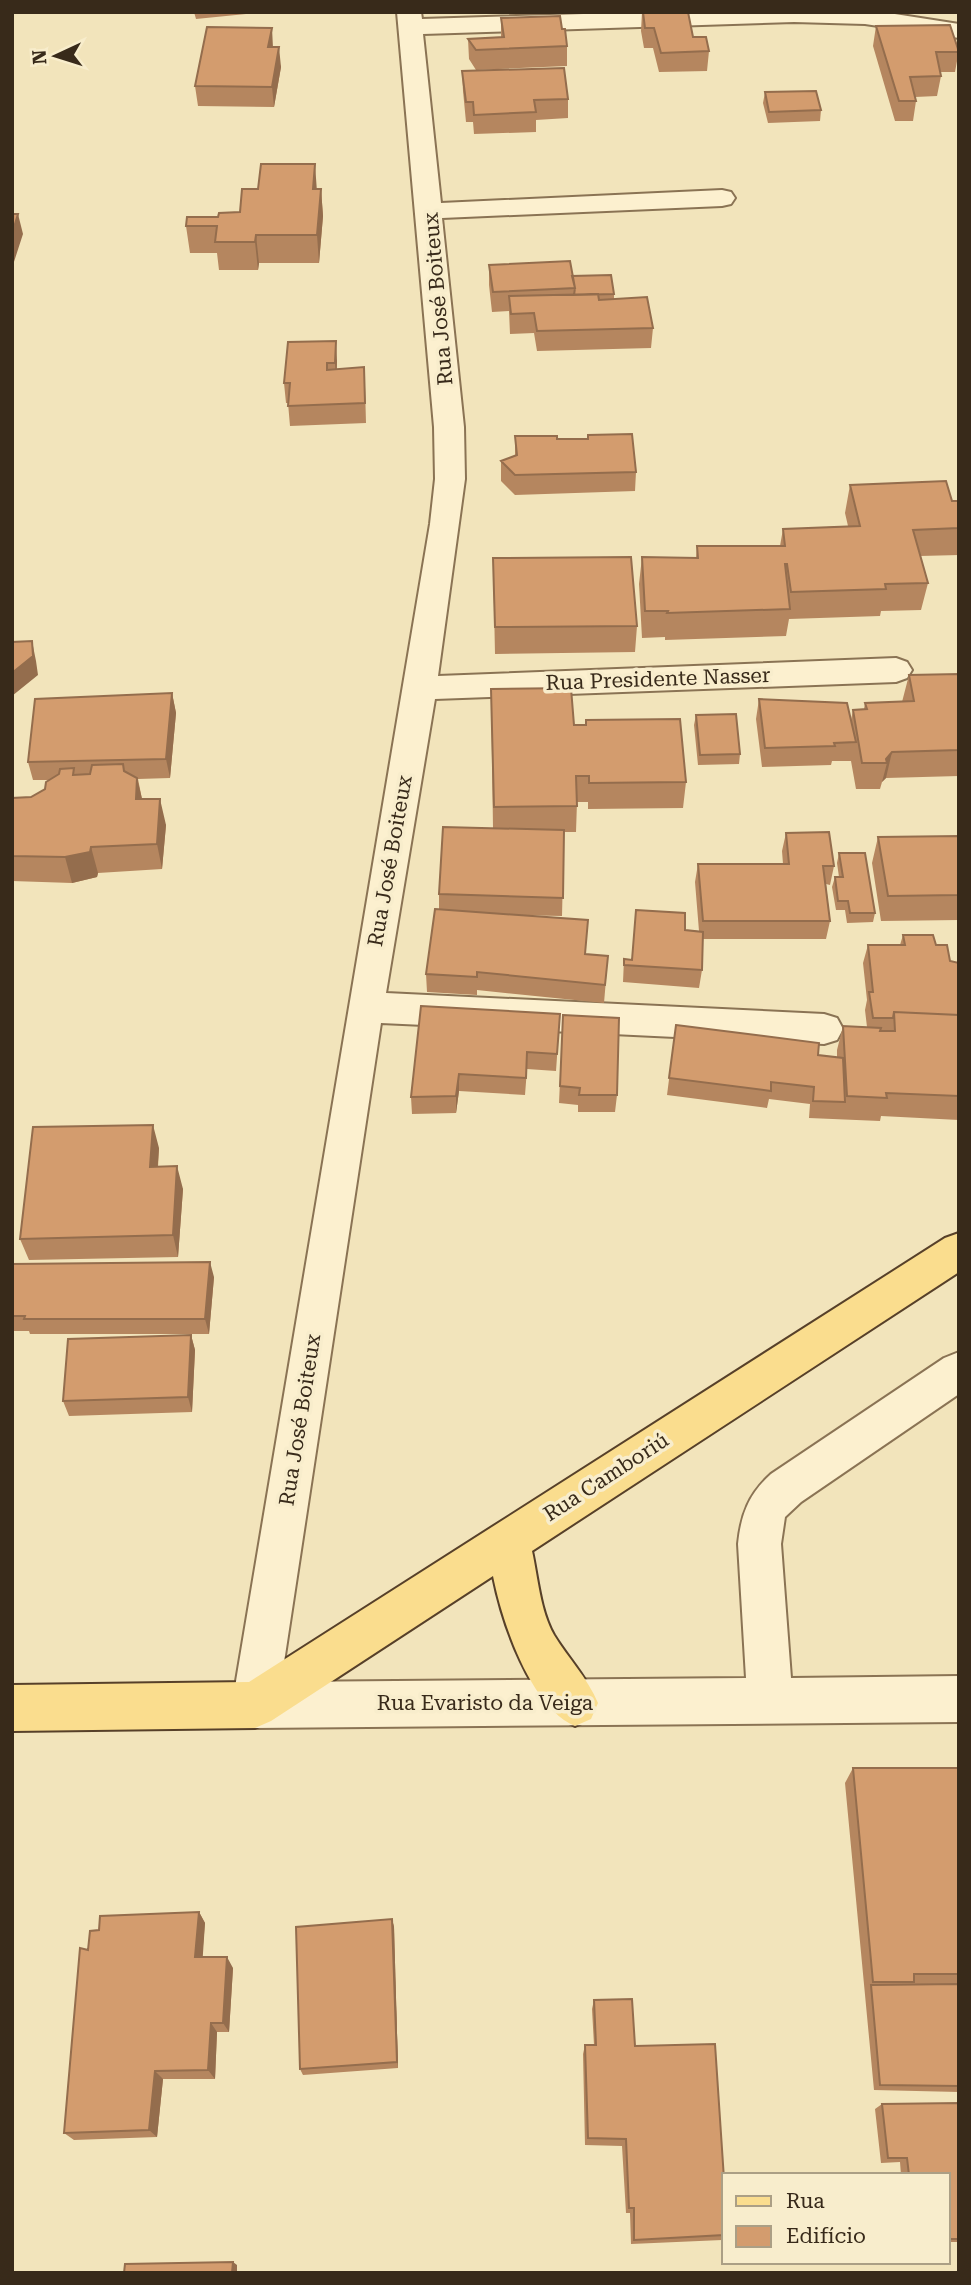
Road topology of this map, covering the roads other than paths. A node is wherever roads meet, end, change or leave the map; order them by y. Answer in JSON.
{"nodes":[{"id":1,"x":410,"y":20,"type":"edge"},
{"id":2,"x":959,"y":31,"type":"edge"},
{"id":3,"x":723,"y":198,"type":"dead end"},
{"id":4,"x":430,"y":211,"type":"junction"},
{"id":5,"x":896,"y":670,"type":"dead end"},
{"id":6,"x":420,"y":688,"type":"junction"},
{"id":7,"x":365,"y":1007,"type":"junction"},
{"id":8,"x":824,"y":1029,"type":"dead end"},
{"id":9,"x":958,"y":1251,"type":"edge"},
{"id":10,"x":959,"y":1371,"type":"edge"},
{"id":11,"x":508,"y":1540,"type":"junction"},
{"id":12,"x":959,"y":1699,"type":"edge"},
{"id":13,"x":771,"y":1700,"type":"junction"},
{"id":14,"x":575,"y":1703,"type":"junction"},
{"id":15,"x":254,"y":1705,"type":"junction"},
{"id":16,"x":12,"y":1708,"type":"edge"}],
"edges":[{"from":1,"to":2,"type":"street"},
{"from":1,"to":4,"type":"street","name":"Rua José Boiteux"},
{"from":3,"to":4,"type":"street"},
{"from":4,"to":6,"type":"street","name":"Rua José Boiteux"},
{"from":5,"to":6,"type":"street","name":"Rua Presidente Nasser"},
{"from":6,"to":7,"type":"street","name":"Rua José Boiteux"},
{"from":7,"to":8,"type":"street"},
{"from":7,"to":15,"type":"street","name":"Rua José Boiteux"},
{"from":9,"to":11,"type":"main road","name":"Rua Camboriú"},
{"from":10,"to":13,"type":"street"},
{"from":11,"to":14,"type":"main road"},
{"from":11,"to":15,"type":"main road","name":"Rua Camboriú"},
{"from":12,"to":13,"type":"street","name":"Rua Evaristo da Veiga"},
{"from":13,"to":14,"type":"street","name":"Rua Evaristo da Veiga"},
{"from":14,"to":15,"type":"street","name":"Rua Evaristo da Veiga"},
{"from":15,"to":16,"type":"main road","name":"Rua Evaristo da Veiga"}]}
